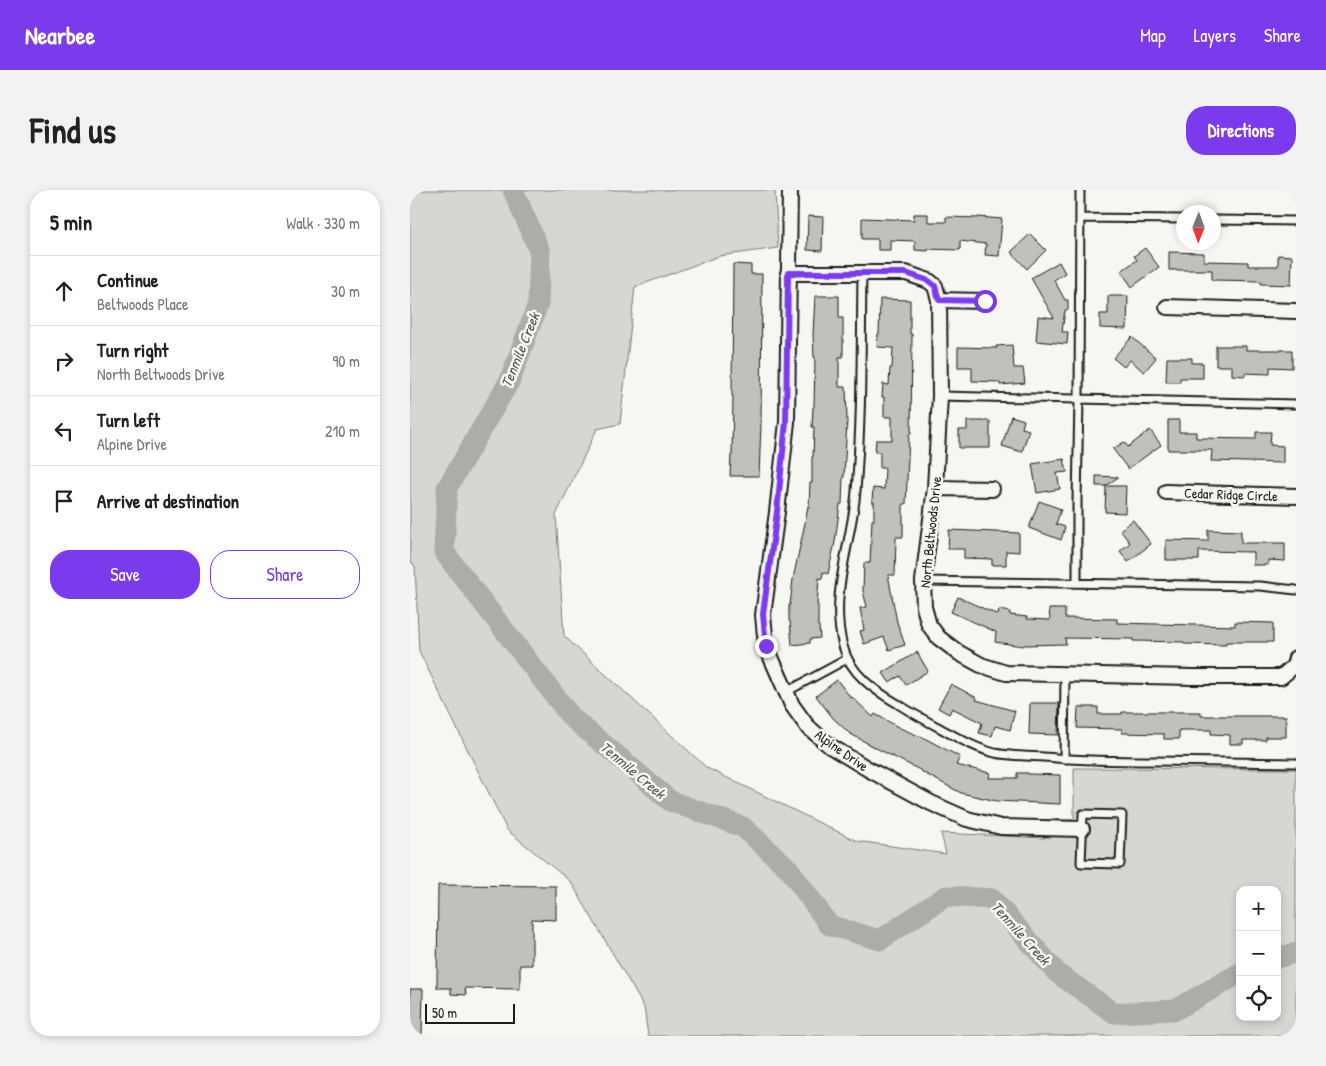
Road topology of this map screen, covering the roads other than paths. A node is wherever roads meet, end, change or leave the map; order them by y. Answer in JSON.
{"nodes":[{"id":1,"x":790,"y":190,"type":"edge"},
{"id":2,"x":1080,"y":190,"type":"edge"},
{"id":3,"x":1080,"y":218,"type":"junction"},
{"id":4,"x":1176,"y":219,"type":"edge"},
{"id":5,"x":1221,"y":220,"type":"edge"},
{"id":6,"x":1296,"y":221,"type":"edge"},
{"id":7,"x":788,"y":273,"type":"junction"},
{"id":8,"x":862,"y":273,"type":"junction"},
{"id":9,"x":939,"y":300,"type":"junction"},
{"id":10,"x":985,"y":301,"type":"dead end"},
{"id":11,"x":1167,"y":308,"type":"dead end"},
{"id":12,"x":1296,"y":311,"type":"edge"},
{"id":13,"x":940,"y":396,"type":"junction"},
{"id":14,"x":1079,"y":400,"type":"junction"},
{"id":15,"x":1296,"y":404,"type":"edge"},
{"id":16,"x":935,"y":488,"type":"junction"},
{"id":17,"x":992,"y":489,"type":"dead end"},
{"id":18,"x":1166,"y":492,"type":"dead end"},
{"id":19,"x":1296,"y":496,"type":"edge"},
{"id":20,"x":923,"y":581,"type":"junction"},
{"id":21,"x":1077,"y":583,"type":"junction"},
{"id":22,"x":1296,"y":590,"type":"edge"},
{"id":23,"x":1296,"y":658,"type":"edge"},
{"id":24,"x":847,"y":659,"type":"junction"},
{"id":25,"x":1065,"y":675,"type":"junction"},
{"id":26,"x":786,"y":692,"type":"junction"},
{"id":27,"x":1064,"y":759,"type":"junction"},
{"id":28,"x":1296,"y":763,"type":"edge"},
{"id":29,"x":1082,"y":829,"type":"junction"}],
"edges":[{"from":1,"to":7,"type":"street","name":"Alpine Drive"},
{"from":2,"to":3,"type":"lane"},
{"from":3,"to":4,"type":"lane"},
{"from":3,"to":14,"type":"lane"},
{"from":5,"to":6,"type":"lane"},
{"from":7,"to":8,"type":"street"},
{"from":7,"to":26,"type":"street","name":"Alpine Drive"},
{"from":8,"to":9,"type":"street"},
{"from":8,"to":24,"type":"lane"},
{"from":9,"to":10,"type":"street"},
{"from":9,"to":13,"type":"street","name":"North Beltwoods Drive"},
{"from":11,"to":12,"type":"street"},
{"from":13,"to":14,"type":"lane"},
{"from":13,"to":16,"type":"street","name":"North Beltwoods Drive"},
{"from":14,"to":15,"type":"lane"},
{"from":14,"to":21,"type":"lane"},
{"from":16,"to":17,"type":"street"},
{"from":16,"to":20,"type":"street","name":"North Beltwoods Drive"},
{"from":18,"to":19,"type":"street","name":"Cedar Ridge Circle"},
{"from":20,"to":21,"type":"lane"},
{"from":20,"to":25,"type":"street","name":"North Beltwoods Drive"},
{"from":21,"to":22,"type":"lane"},
{"from":23,"to":25,"type":"street","name":"North Beltwoods Drive"},
{"from":24,"to":26,"type":"lane"},
{"from":24,"to":27,"type":"lane"},
{"from":25,"to":27,"type":"lane"},
{"from":26,"to":29,"type":"street","name":"Alpine Drive"},
{"from":27,"to":28,"type":"lane"},
{"from":29,"to":29,"type":"lane"}]}
